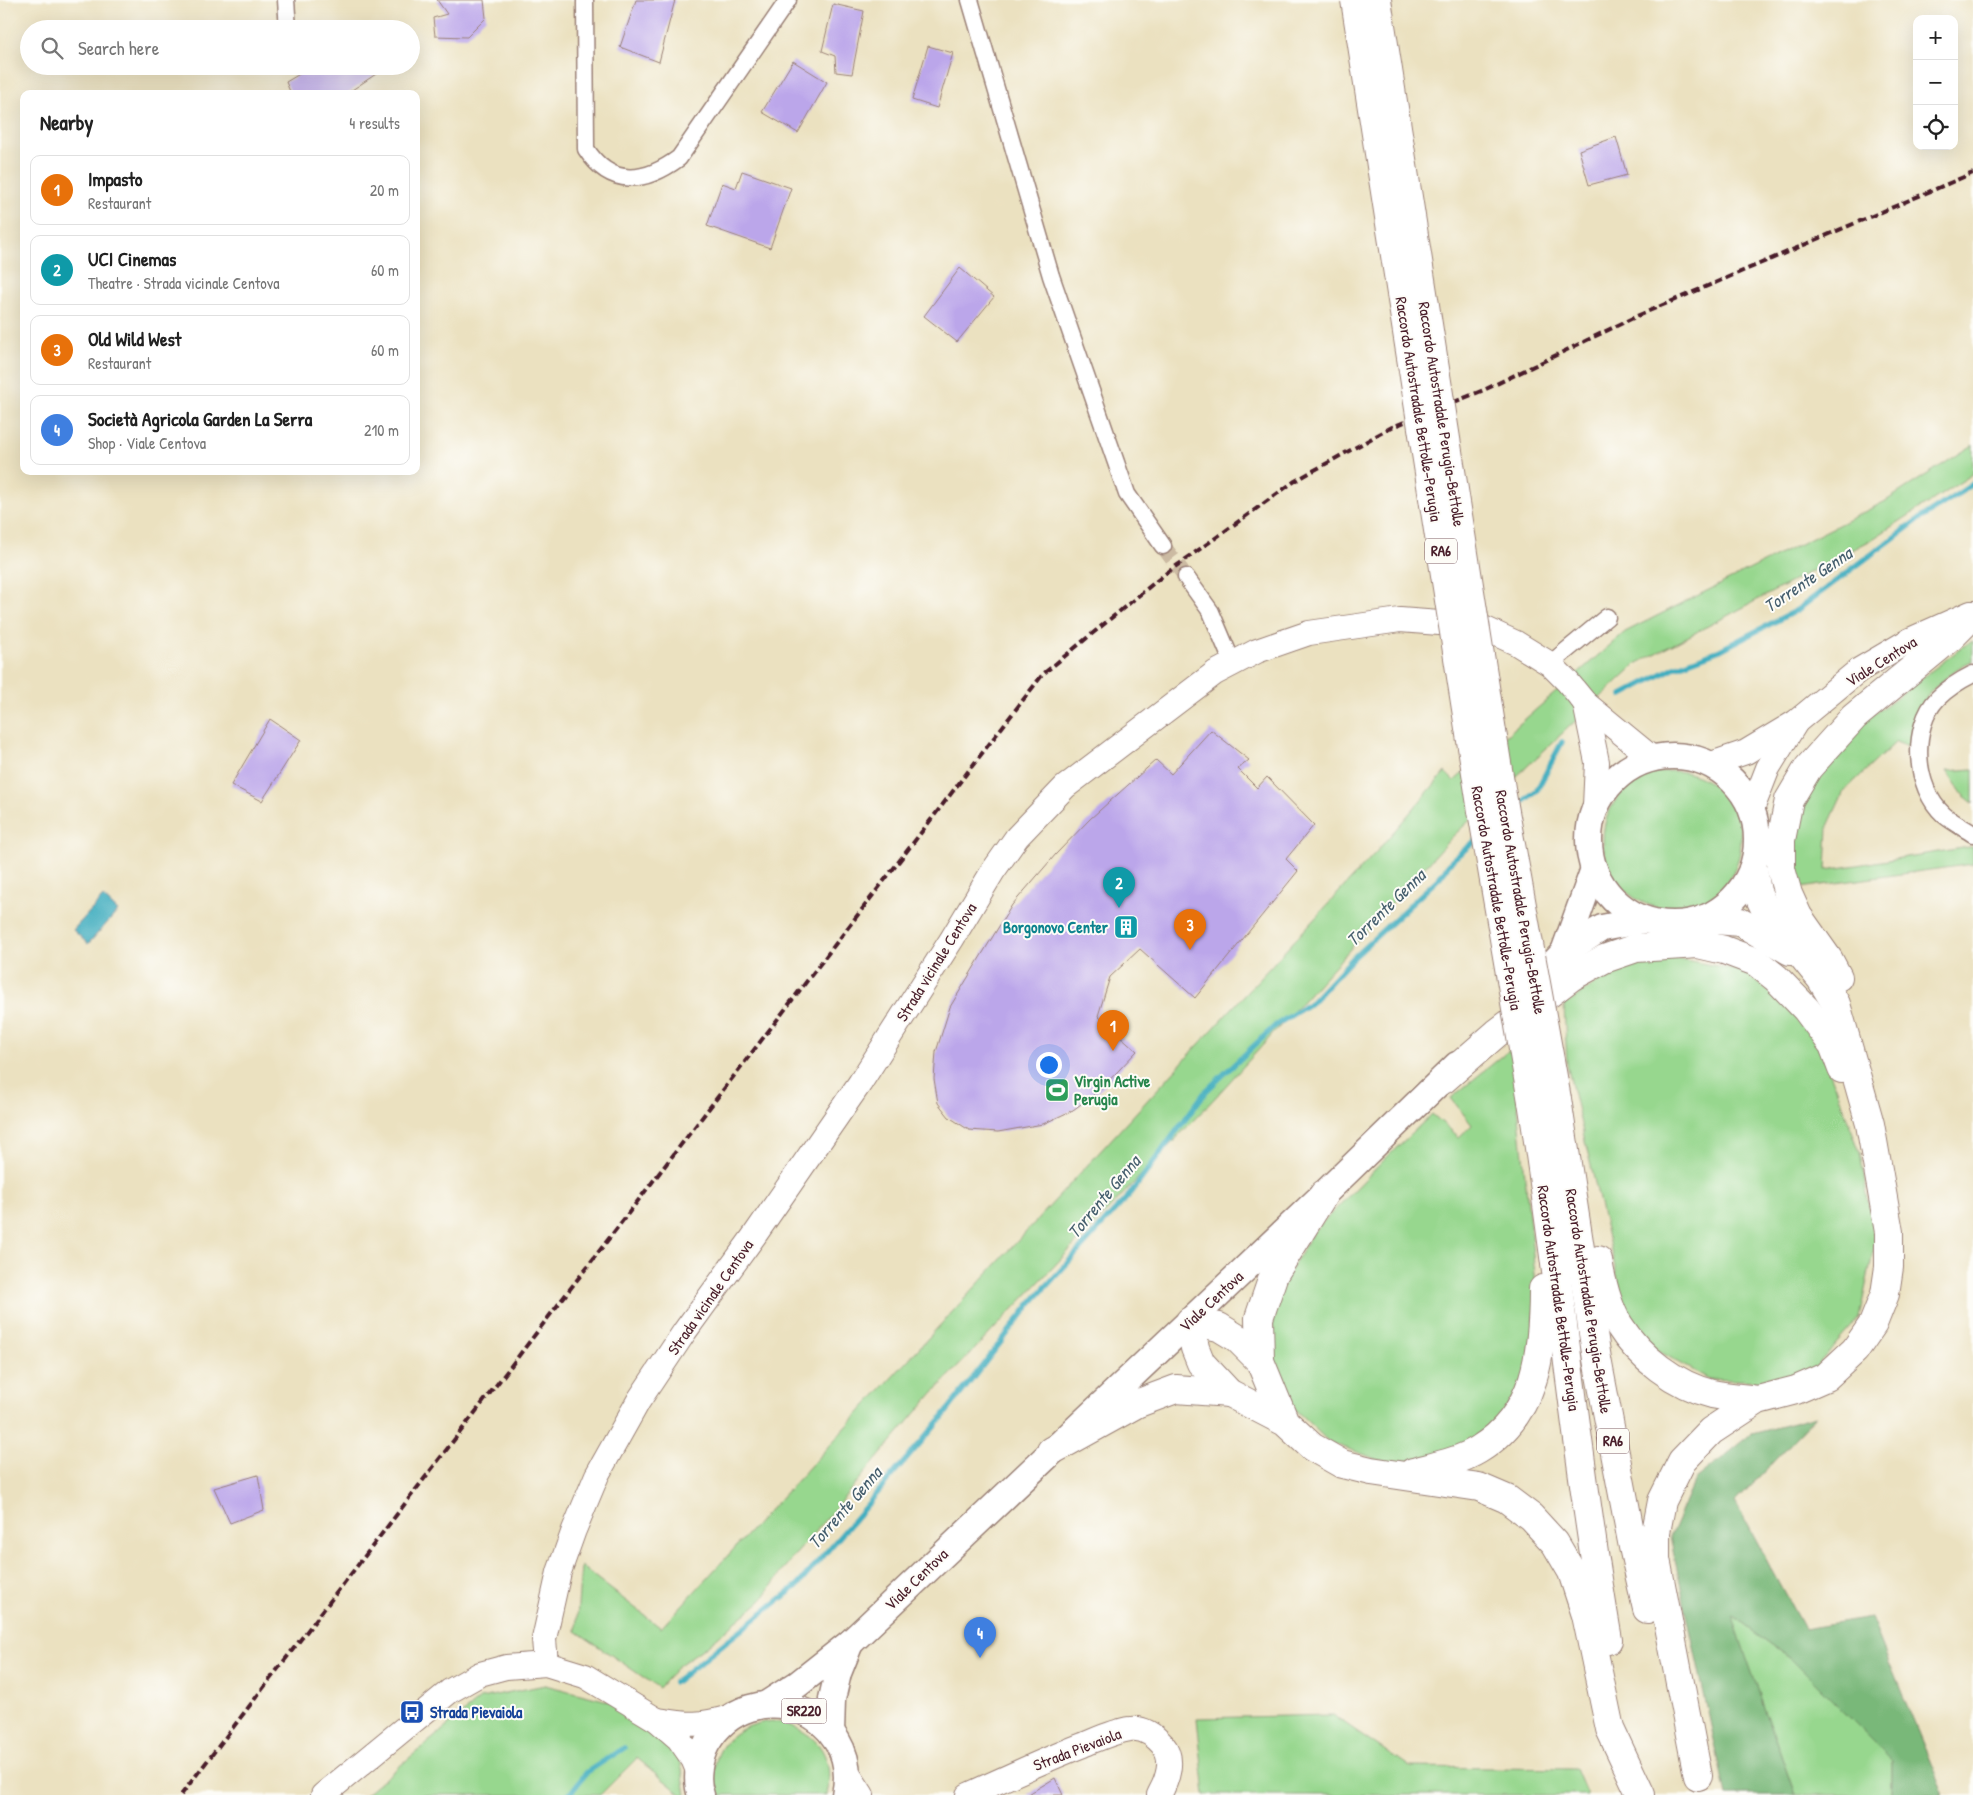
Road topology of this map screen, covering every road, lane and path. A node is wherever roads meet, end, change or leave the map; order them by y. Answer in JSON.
{"nodes":[{"id":1,"x":286,"y":0,"type":"edge"},
{"id":2,"x":584,"y":0,"type":"edge"},
{"id":3,"x":788,"y":0,"type":"edge"},
{"id":4,"x":970,"y":0,"type":"edge"},
{"id":5,"x":1355,"y":0,"type":"edge"},
{"id":6,"x":1377,"y":0,"type":"edge"},
{"id":7,"x":287,"y":20,"type":"edge"},
{"id":8,"x":1163,"y":546,"type":"tunnel mouth"},
{"id":9,"x":1186,"y":577,"type":"tunnel mouth"},
{"id":10,"x":1973,"y":614,"type":"edge"},
{"id":11,"x":1607,"y":617,"type":"dead end"},
{"id":12,"x":1233,"y":664,"type":"junction"},
{"id":13,"x":1550,"y":664,"type":"junction"},
{"id":14,"x":1973,"y":674,"type":"edge"},
{"id":15,"x":1585,"y":703,"type":"junction"},
{"id":16,"x":1796,"y":722,"type":"junction"},
{"id":17,"x":1652,"y":758,"type":"junction"},
{"id":18,"x":1711,"y":764,"type":"junction"},
{"id":19,"x":1595,"y":806,"type":"junction"},
{"id":20,"x":1752,"y":809,"type":"junction"},
{"id":21,"x":1973,"y":834,"type":"edge"},
{"id":22,"x":1594,"y":869,"type":"junction"},
{"id":23,"x":1753,"y":869,"type":"junction"},
{"id":24,"x":1704,"y":919,"type":"junction"},
{"id":25,"x":1644,"y":920,"type":"junction"},
{"id":26,"x":1564,"y":952,"type":"junction"},
{"id":27,"x":1808,"y":963,"type":"junction"},
{"id":28,"x":1443,"y":1080,"type":"junction"},
{"id":29,"x":1542,"y":1107,"type":"junction"},
{"id":30,"x":1870,"y":1124,"type":"junction"},
{"id":31,"x":1324,"y":1194,"type":"junction"},
{"id":32,"x":1190,"y":1321,"type":"junction"},
{"id":33,"x":1260,"y":1361,"type":"junction"},
{"id":34,"x":1229,"y":1393,"type":"junction"},
{"id":35,"x":1758,"y":1400,"type":"junction"},
{"id":36,"x":1285,"y":1422,"type":"junction"},
{"id":37,"x":1051,"y":1451,"type":"junction"},
{"id":38,"x":1402,"y":1474,"type":"junction"},
{"id":39,"x":850,"y":1643,"type":"junction"},
{"id":40,"x":546,"y":1664,"type":"junction"},
{"id":41,"x":767,"y":1704,"type":"junction"},
{"id":42,"x":730,"y":1717,"type":"junction"},
{"id":43,"x":657,"y":1720,"type":"junction"},
{"id":44,"x":831,"y":1732,"type":"junction"},
{"id":45,"x":699,"y":1783,"type":"edge"},
{"id":46,"x":846,"y":1783,"type":"edge"},
{"id":47,"x":1702,"y":1786,"type":"edge"},
{"id":48,"x":323,"y":1795,"type":"edge"},
{"id":49,"x":862,"y":1795,"type":"edge"},
{"id":50,"x":968,"y":1795,"type":"edge"},
{"id":51,"x":1159,"y":1795,"type":"edge"},
{"id":52,"x":1641,"y":1795,"type":"edge"}],
"edges":[{"from":1,"to":7,"type":"street"},
{"from":2,"to":3,"type":"street"},
{"from":4,"to":8,"type":"street"},
{"from":5,"to":29,"type":"highway","name":"Raccordo Autostradale Bettolle-Perugia","number":"RA6","bridge":true},
{"from":6,"to":29,"type":"highway","name":"Raccordo Autostradale Perugia-Bettolle","number":"RA6","bridge":true},
{"from":9,"to":12,"type":"street"},
{"from":10,"to":16,"type":"street","name":"Viale Centova"},
{"from":10,"to":30,"type":"highway"},
{"from":11,"to":13,"type":"street"},
{"from":12,"to":13,"type":"street","name":"Strada vicinale Centova"},
{"from":12,"to":40,"type":"street","name":"Strada vicinale Centova"},
{"from":13,"to":15,"type":"street","name":"Strada vicinale Centova"},
{"from":14,"to":21,"type":"street"},
{"from":15,"to":17,"type":"street","name":"Strada vicinale Centova"},
{"from":15,"to":19,"type":"street"},
{"from":16,"to":18,"type":"street"},
{"from":16,"to":20,"type":"street"},
{"from":17,"to":18,"type":"main road"},
{"from":17,"to":19,"type":"main road"},
{"from":18,"to":20,"type":"main road"},
{"from":19,"to":22,"type":"main road"},
{"from":20,"to":23,"type":"main road"},
{"from":22,"to":25,"type":"main road"},
{"from":22,"to":26,"type":"main road"},
{"from":23,"to":24,"type":"main road"},
{"from":23,"to":27,"type":"highway"},
{"from":24,"to":25,"type":"main road"},
{"from":24,"to":27,"type":"highway"},
{"from":25,"to":26,"type":"main road"},
{"from":26,"to":28,"type":"main road","name":"Viale Centova"},
{"from":27,"to":30,"type":"highway"},
{"from":28,"to":30,"type":"highway"},
{"from":28,"to":31,"type":"main road","name":"Viale Centova"},
{"from":29,"to":35,"type":"highway"},
{"from":29,"to":38,"type":"highway"},
{"from":29,"to":47,"type":"highway","name":"Raccordo Autostradale Perugia-Bettolle","number":"RA6"},
{"from":29,"to":52,"type":"highway","name":"Raccordo Autostradale Bettolle-Perugia","number":"RA6"},
{"from":30,"to":35,"type":"highway"},
{"from":31,"to":32,"type":"main road","name":"Viale Centova"},
{"from":31,"to":33,"type":"highway"},
{"from":32,"to":33,"type":"highway"},
{"from":32,"to":34,"type":"highway"},
{"from":32,"to":37,"type":"main road","name":"Viale Centova"},
{"from":33,"to":36,"type":"highway"},
{"from":34,"to":36,"type":"highway"},
{"from":34,"to":37,"type":"highway"},
{"from":35,"to":47,"type":"highway","number":"RA6"},
{"from":36,"to":38,"type":"highway"},
{"from":37,"to":39,"type":"main road","name":"Viale Centova"},
{"from":38,"to":52,"type":"highway"},
{"from":39,"to":41,"type":"main road","name":"Viale Centova"},
{"from":39,"to":44,"type":"main road","name":"Viale Centova"},
{"from":40,"to":43,"type":"street","number":"SR220"},
{"from":40,"to":48,"type":"street","number":"SR220"},
{"from":41,"to":42,"type":"main road","number":"SR220"},
{"from":41,"to":44,"type":"main road","number":"SR220"},
{"from":42,"to":43,"type":"street","number":"SR220"},
{"from":42,"to":45,"type":"main road","number":"SR220"},
{"from":43,"to":45,"type":"street","number":"SR220"},
{"from":44,"to":46,"type":"main road","number":"SR220"},
{"from":46,"to":49,"type":"street","number":"SR220"},
{"from":50,"to":51,"type":"street","name":"Strada Pievaiola"}]}
